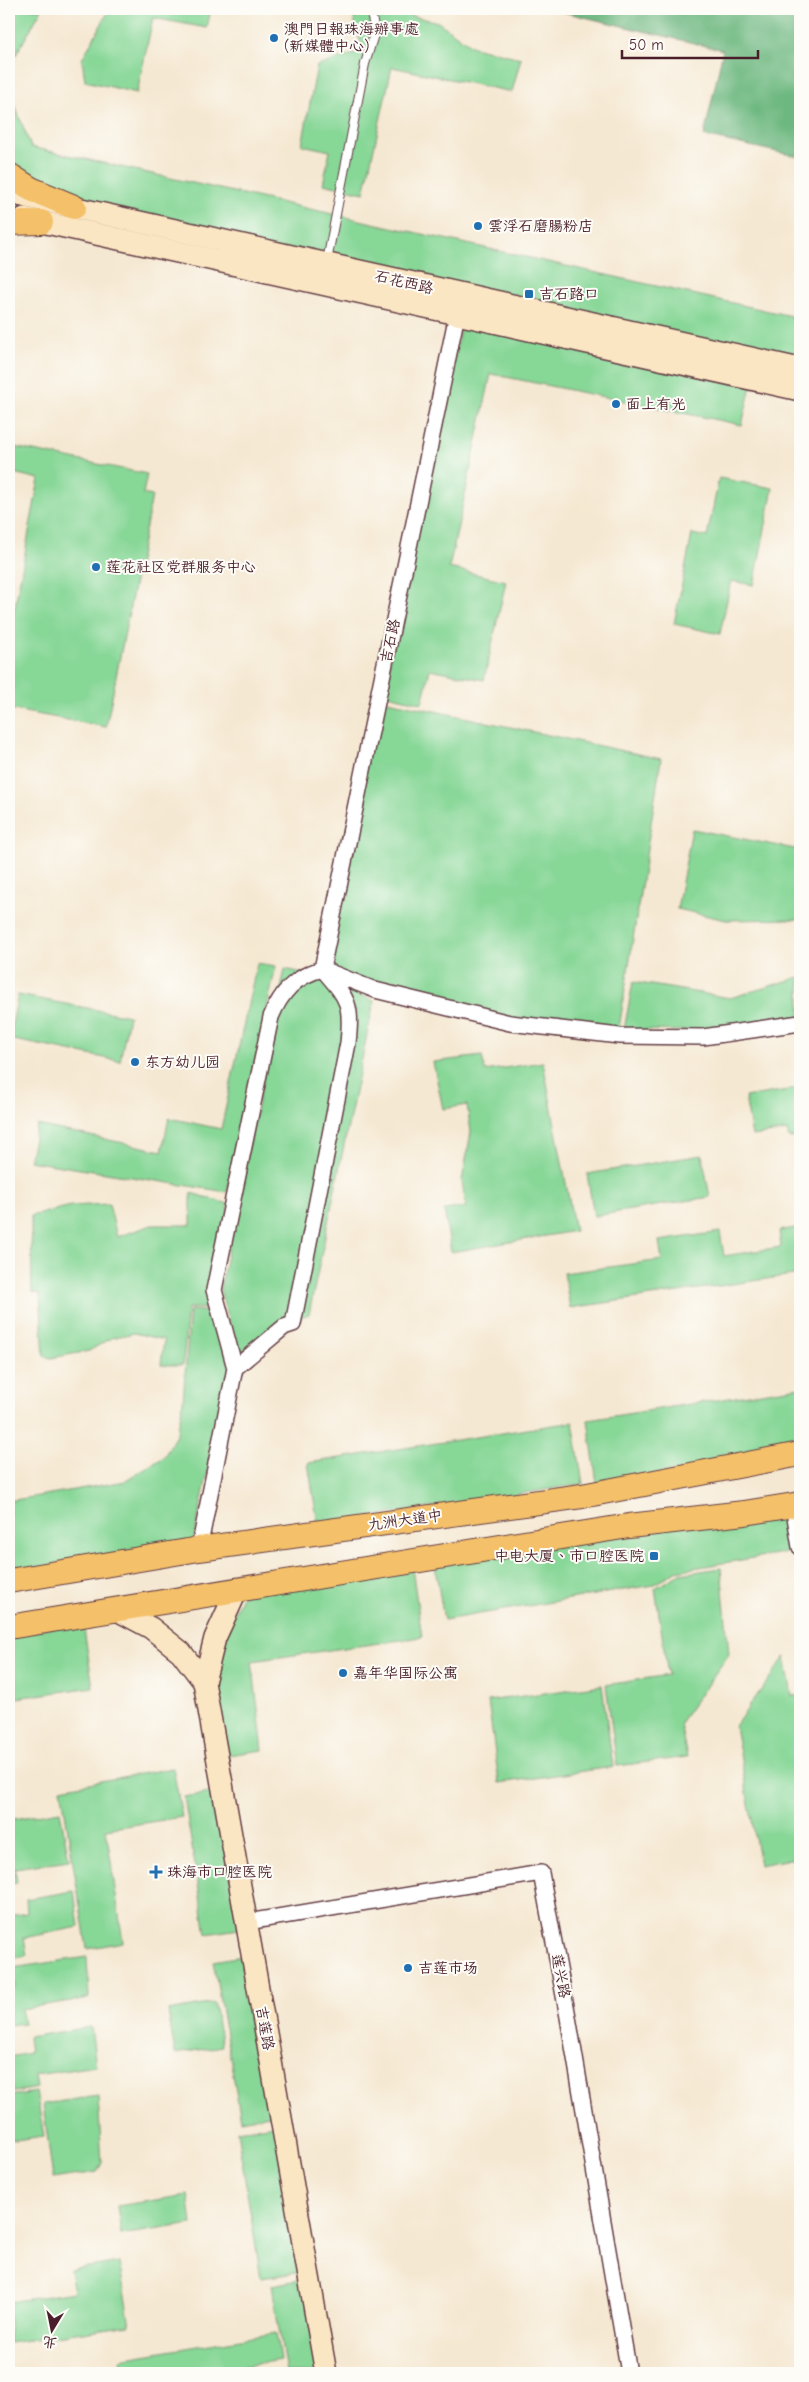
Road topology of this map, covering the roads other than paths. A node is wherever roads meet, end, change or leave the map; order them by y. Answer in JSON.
{"nodes":[{"id":1,"x":370,"y":9,"type":"edge"},
{"id":2,"x":9,"y":175,"type":"edge"},
{"id":3,"x":9,"y":193,"type":"edge"},
{"id":4,"x":74,"y":207,"type":"junction"},
{"id":5,"x":9,"y":215,"type":"edge"},
{"id":6,"x":41,"y":222,"type":"junction"},
{"id":7,"x":9,"y":223,"type":"edge"},
{"id":8,"x":326,"y":264,"type":"junction"},
{"id":9,"x":457,"y":314,"type":"junction"},
{"id":10,"x":800,"y":369,"type":"edge"},
{"id":11,"x":800,"y":390,"type":"edge"},
{"id":12,"x":322,"y":968,"type":"junction"},
{"id":13,"x":800,"y":1023,"type":"edge"},
{"id":14,"x":235,"y":1368,"type":"junction"},
{"id":15,"x":800,"y":1454,"type":"edge"},
{"id":16,"x":797,"y":1504,"type":"edge"},
{"id":17,"x":800,"y":1547,"type":"edge"},
{"id":18,"x":199,"y":1549,"type":"junction"},
{"id":19,"x":9,"y":1581,"type":"edge"},
{"id":20,"x":237,"y":1590,"type":"junction"},
{"id":21,"x":117,"y":1610,"type":"junction"},
{"id":22,"x":9,"y":1627,"type":"edge"},
{"id":23,"x":204,"y":1682,"type":"junction"},
{"id":24,"x":246,"y":1922,"type":"junction"},
{"id":25,"x":326,"y":2373,"type":"edge"},
{"id":26,"x":629,"y":2373,"type":"edge"}],
"edges":[{"from":1,"to":8,"type":"lane"},
{"from":2,"to":4,"type":"main road"},
{"from":3,"to":4,"type":"main road","name":"石花西路"},
{"from":4,"to":8,"type":"main road","name":"石花西路"},
{"from":5,"to":6,"type":"main road","name":"石花西路"},
{"from":6,"to":7,"type":"main road"},
{"from":6,"to":9,"type":"main road","name":"石花西路"},
{"from":8,"to":10,"type":"main road","name":"石花西路"},
{"from":9,"to":11,"type":"main road","name":"石花西路"},
{"from":9,"to":12,"type":"street","name":"吉石路"},
{"from":12,"to":13,"type":"street"},
{"from":12,"to":14,"type":"street"},
{"from":12,"to":14,"type":"street"},
{"from":14,"to":18,"type":"street"},
{"from":15,"to":18,"type":"main road","name":"九洲大道中"},
{"from":16,"to":17,"type":"street"},
{"from":16,"to":20,"type":"main road"},
{"from":18,"to":19,"type":"main road","name":"九洲大道中"},
{"from":20,"to":21,"type":"main road"},
{"from":20,"to":23,"type":"main road"},
{"from":21,"to":22,"type":"main road"},
{"from":21,"to":23,"type":"main road"},
{"from":23,"to":24,"type":"main road","name":"吉莲路"},
{"from":24,"to":25,"type":"main road","name":"吉莲路"},
{"from":24,"to":26,"type":"street","name":"莲兴路"}]}
